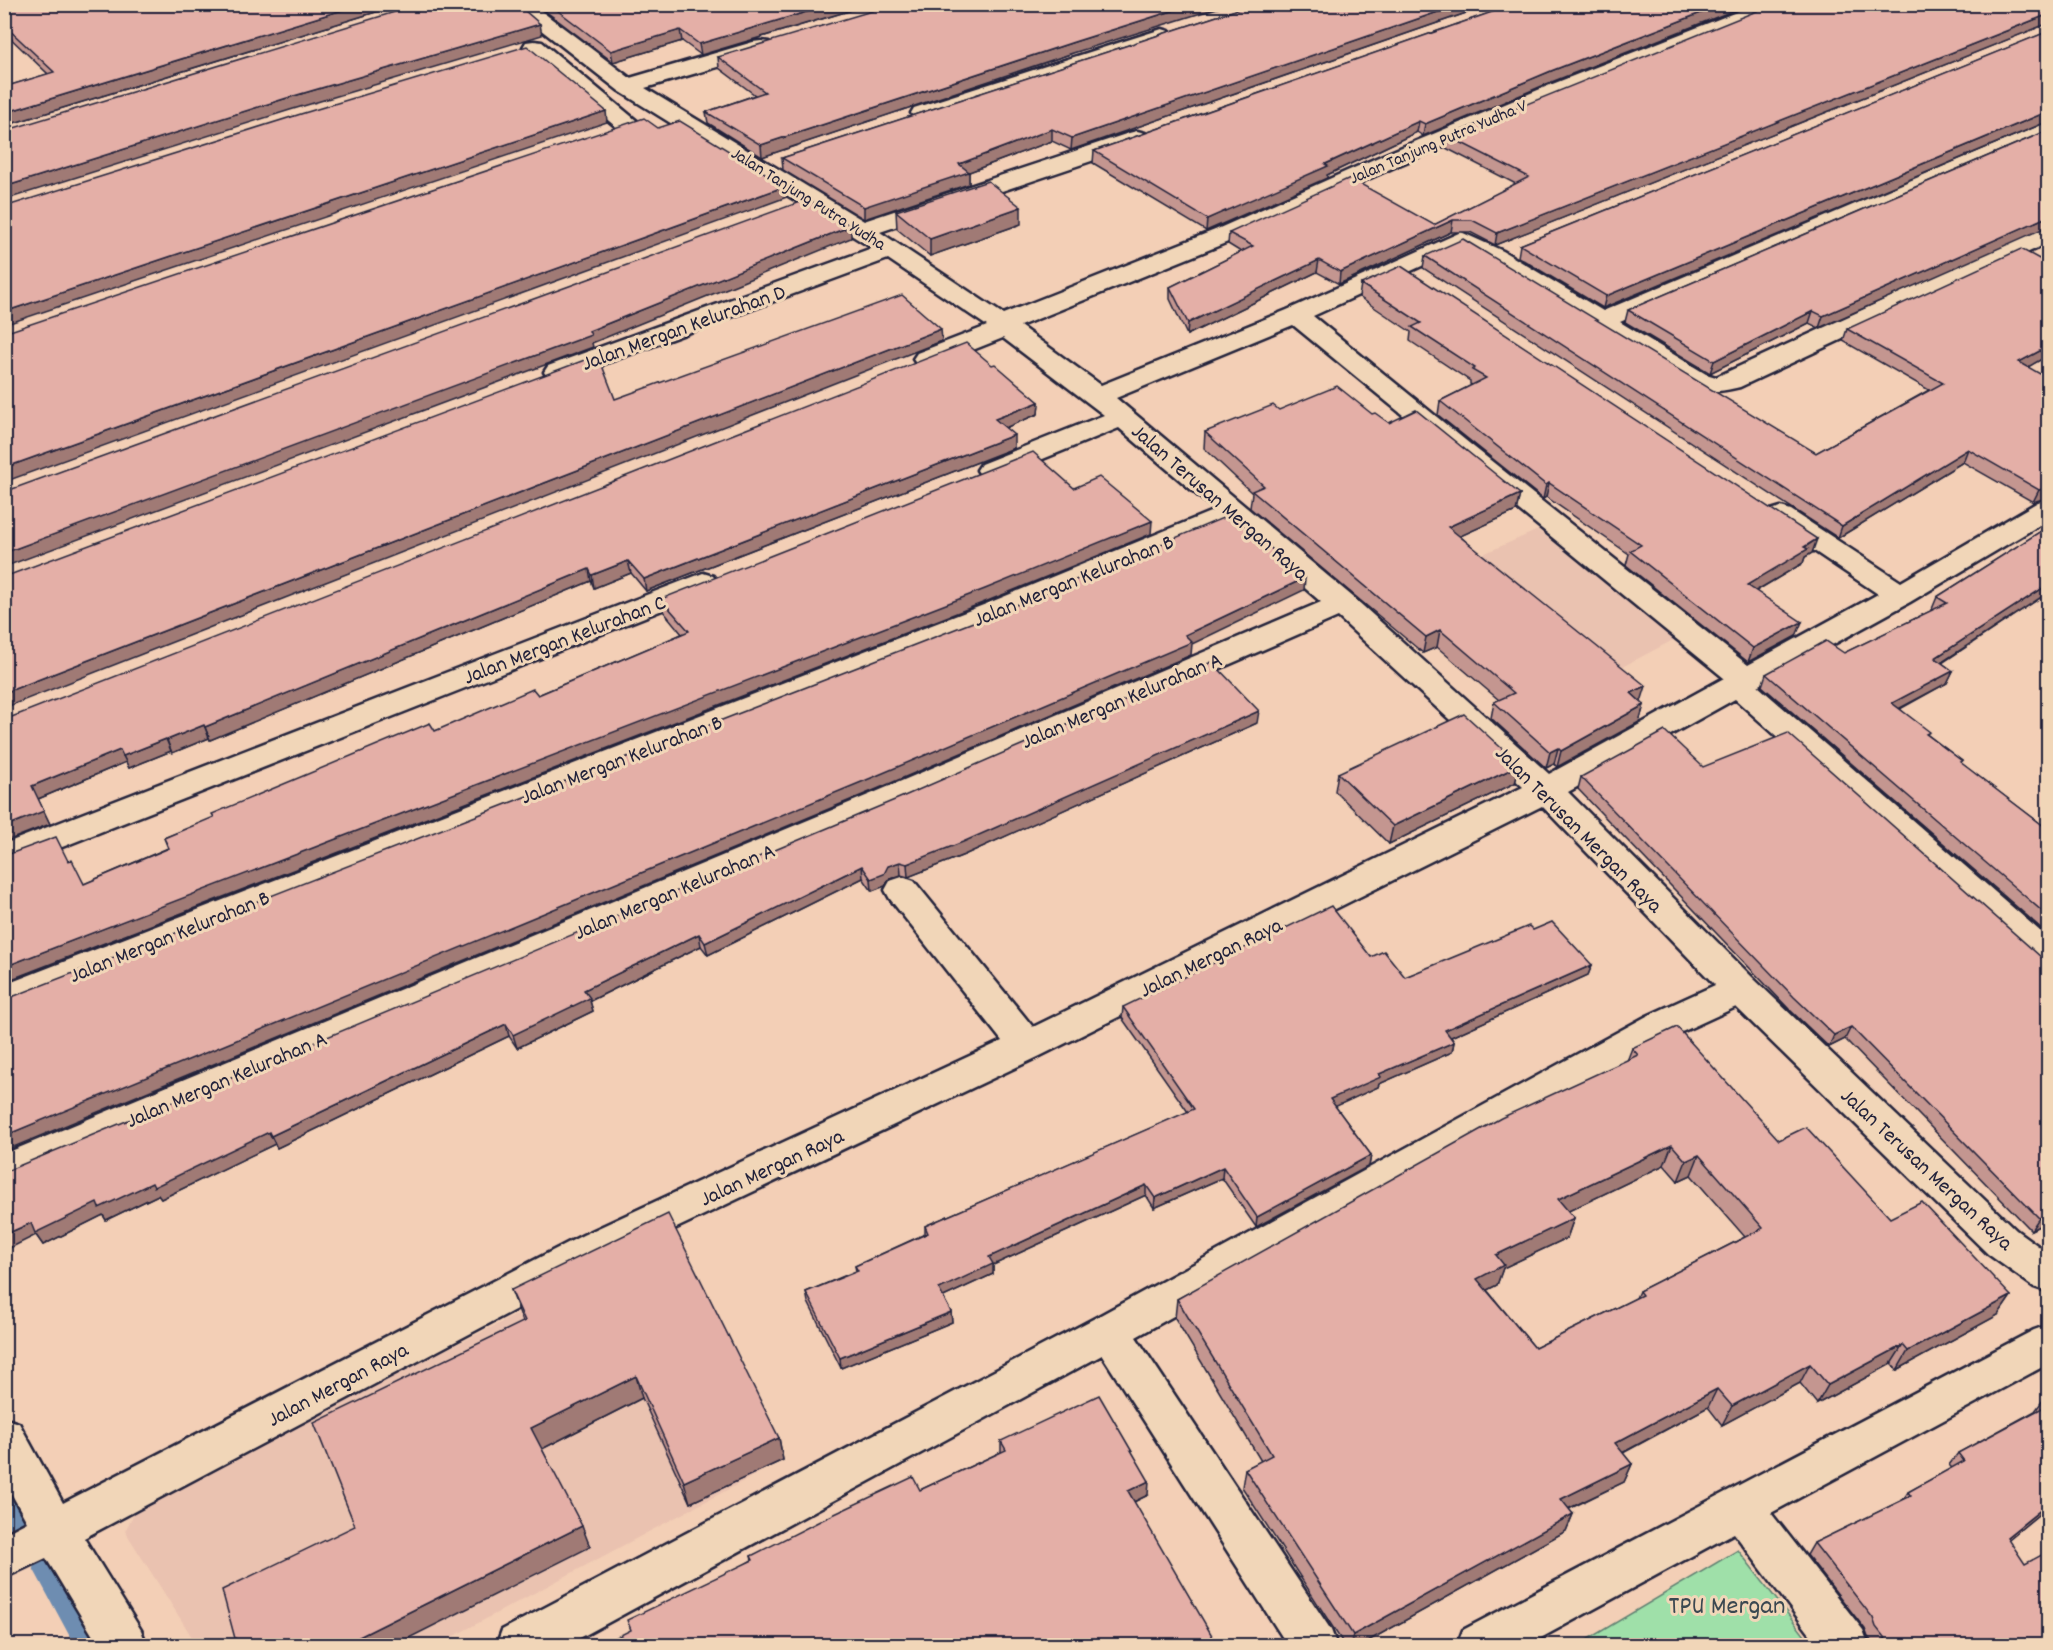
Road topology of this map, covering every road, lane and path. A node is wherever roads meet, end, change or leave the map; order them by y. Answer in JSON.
{"nodes":[{"id":1,"x":518,"y":4,"type":"edge"},
{"id":2,"x":1777,"y":4,"type":"edge"},
{"id":3,"x":1184,"y":29,"type":"edge"},
{"id":4,"x":563,"y":38,"type":"junction"},
{"id":5,"x":783,"y":40,"type":"edge"},
{"id":6,"x":534,"y":47,"type":"junction"},
{"id":7,"x":512,"y":54,"type":"edge"},
{"id":8,"x":627,"y":86,"type":"junction"},
{"id":9,"x":668,"y":112,"type":"junction"},
{"id":10,"x":903,"y":119,"type":"edge"},
{"id":11,"x":2049,"y":129,"type":"edge"},
{"id":12,"x":1158,"y":131,"type":"edge"},
{"id":13,"x":811,"y":199,"type":"junction"},
{"id":14,"x":778,"y":211,"type":"edge"},
{"id":15,"x":869,"y":228,"type":"junction"},
{"id":16,"x":2049,"y":234,"type":"edge"},
{"id":17,"x":891,"y":250,"type":"junction"},
{"id":18,"x":1400,"y":267,"type":"junction"},
{"id":19,"x":1430,"y":286,"type":"edge"},
{"id":20,"x":1296,"y":315,"type":"junction"},
{"id":21,"x":1602,"y":321,"type":"junction"},
{"id":22,"x":1003,"y":326,"type":"junction"},
{"id":23,"x":905,"y":367,"type":"edge"},
{"id":24,"x":533,"y":381,"type":"edge"},
{"id":25,"x":1098,"y":396,"type":"junction"},
{"id":26,"x":1124,"y":417,"type":"junction"},
{"id":27,"x":968,"y":478,"type":"edge"},
{"id":28,"x":1762,"y":504,"type":"edge"},
{"id":29,"x":2049,"y":508,"type":"edge"},
{"id":30,"x":1236,"y":512,"type":"junction"},
{"id":31,"x":725,"y":574,"type":"edge"},
{"id":32,"x":1899,"y":595,"type":"junction"},
{"id":33,"x":1342,"y":604,"type":"junction"},
{"id":34,"x":1742,"y":682,"type":"junction"},
{"id":35,"x":1546,"y":790,"type":"junction"},
{"id":36,"x":4,"y":858,"type":"edge"},
{"id":37,"x":902,"y":890,"type":"dead end"},
{"id":38,"x":2049,"y":958,"type":"edge"},
{"id":39,"x":1742,"y":989,"type":"junction"},
{"id":40,"x":4,"y":1000,"type":"edge"},
{"id":41,"x":1027,"y":1046,"type":"junction"},
{"id":42,"x":4,"y":1171,"type":"edge"},
{"id":43,"x":2049,"y":1275,"type":"edge"},
{"id":44,"x":1109,"y":1330,"type":"junction"},
{"id":45,"x":2049,"y":1343,"type":"edge"},
{"id":46,"x":4,"y":1437,"type":"edge"},
{"id":47,"x":1740,"y":1507,"type":"junction"},
{"id":48,"x":54,"y":1530,"type":"junction"},
{"id":49,"x":4,"y":1557,"type":"edge"},
{"id":50,"x":124,"y":1646,"type":"edge"},
{"id":51,"x":518,"y":1646,"type":"edge"},
{"id":52,"x":1315,"y":1646,"type":"edge"},
{"id":53,"x":1479,"y":1646,"type":"edge"},
{"id":54,"x":1848,"y":1646,"type":"edge"}],
"edges":[{"from":1,"to":4,"type":"street","name":"Jalan Tanjung Putra Yudha"},
{"from":2,"to":22,"type":"street","name":"Jalan Tanjung Putra Yudha V"},
{"from":3,"to":10,"type":"street"},
{"from":4,"to":6,"type":"street"},
{"from":4,"to":8,"type":"street","name":"Jalan Tanjung Putra Yudha"},
{"from":5,"to":8,"type":"street"},
{"from":6,"to":7,"type":"street"},
{"from":6,"to":9,"type":"street"},
{"from":8,"to":9,"type":"street","name":"Jalan Tanjung Putra Yudha"},
{"from":9,"to":13,"type":"street","name":"Jalan Tanjung Putra Yudha"},
{"from":11,"to":21,"type":"street"},
{"from":12,"to":15,"type":"street"},
{"from":13,"to":14,"type":"street"},
{"from":13,"to":15,"type":"street","name":"Jalan Tanjung Putra Yudha"},
{"from":15,"to":17,"type":"street","name":"Jalan Tanjung Putra Yudha"},
{"from":16,"to":21,"type":"street"},
{"from":17,"to":22,"type":"street","name":"Jalan Tanjung Putra Yudha"},
{"from":17,"to":24,"type":"street","name":"Jalan Mergan Kelurahan D"},
{"from":18,"to":19,"type":"street"},
{"from":18,"to":20,"type":"street"},
{"from":18,"to":21,"type":"street"},
{"from":20,"to":25,"type":"street"},
{"from":20,"to":34,"type":"street"},
{"from":22,"to":23,"type":"street","name":"Jalan Tanjung Putra Yudha V"},
{"from":22,"to":25,"type":"street","name":"Jalan Tanjung Putra Yudha"},
{"from":25,"to":26,"type":"street","name":"Jalan Terusan Mergan Raya"},
{"from":26,"to":27,"type":"street"},
{"from":26,"to":30,"type":"street","name":"Jalan Terusan Mergan Raya"},
{"from":28,"to":32,"type":"street"},
{"from":29,"to":32,"type":"street","name":"Jalan Mergan Raya"},
{"from":30,"to":33,"type":"street","name":"Jalan Terusan Mergan Raya"},
{"from":30,"to":40,"type":"street","name":"Jalan Mergan Kelurahan B"},
{"from":31,"to":36,"type":"street","name":"Jalan Mergan Kelurahan C"},
{"from":32,"to":34,"type":"street","name":"Jalan Mergan Raya"},
{"from":33,"to":35,"type":"street","name":"Jalan Terusan Mergan Raya"},
{"from":33,"to":42,"type":"street","name":"Jalan Mergan Kelurahan A"},
{"from":34,"to":35,"type":"street","name":"Jalan Mergan Raya"},
{"from":34,"to":38,"type":"street"},
{"from":35,"to":39,"type":"street","name":"Jalan Terusan Mergan Raya"},
{"from":35,"to":41,"type":"street","name":"Jalan Mergan Raya"},
{"from":37,"to":41,"type":"street"},
{"from":39,"to":43,"type":"street","name":"Jalan Terusan Mergan Raya"},
{"from":39,"to":44,"type":"street"},
{"from":41,"to":48,"type":"street","name":"Jalan Mergan Raya"},
{"from":44,"to":51,"type":"street"},
{"from":44,"to":52,"type":"street"},
{"from":45,"to":47,"type":"street"},
{"from":46,"to":48,"type":"street"},
{"from":47,"to":53,"type":"street"},
{"from":47,"to":54,"type":"street"},
{"from":48,"to":49,"type":"street","name":"Jalan Mergan Raya"},
{"from":48,"to":50,"type":"street"}]}
